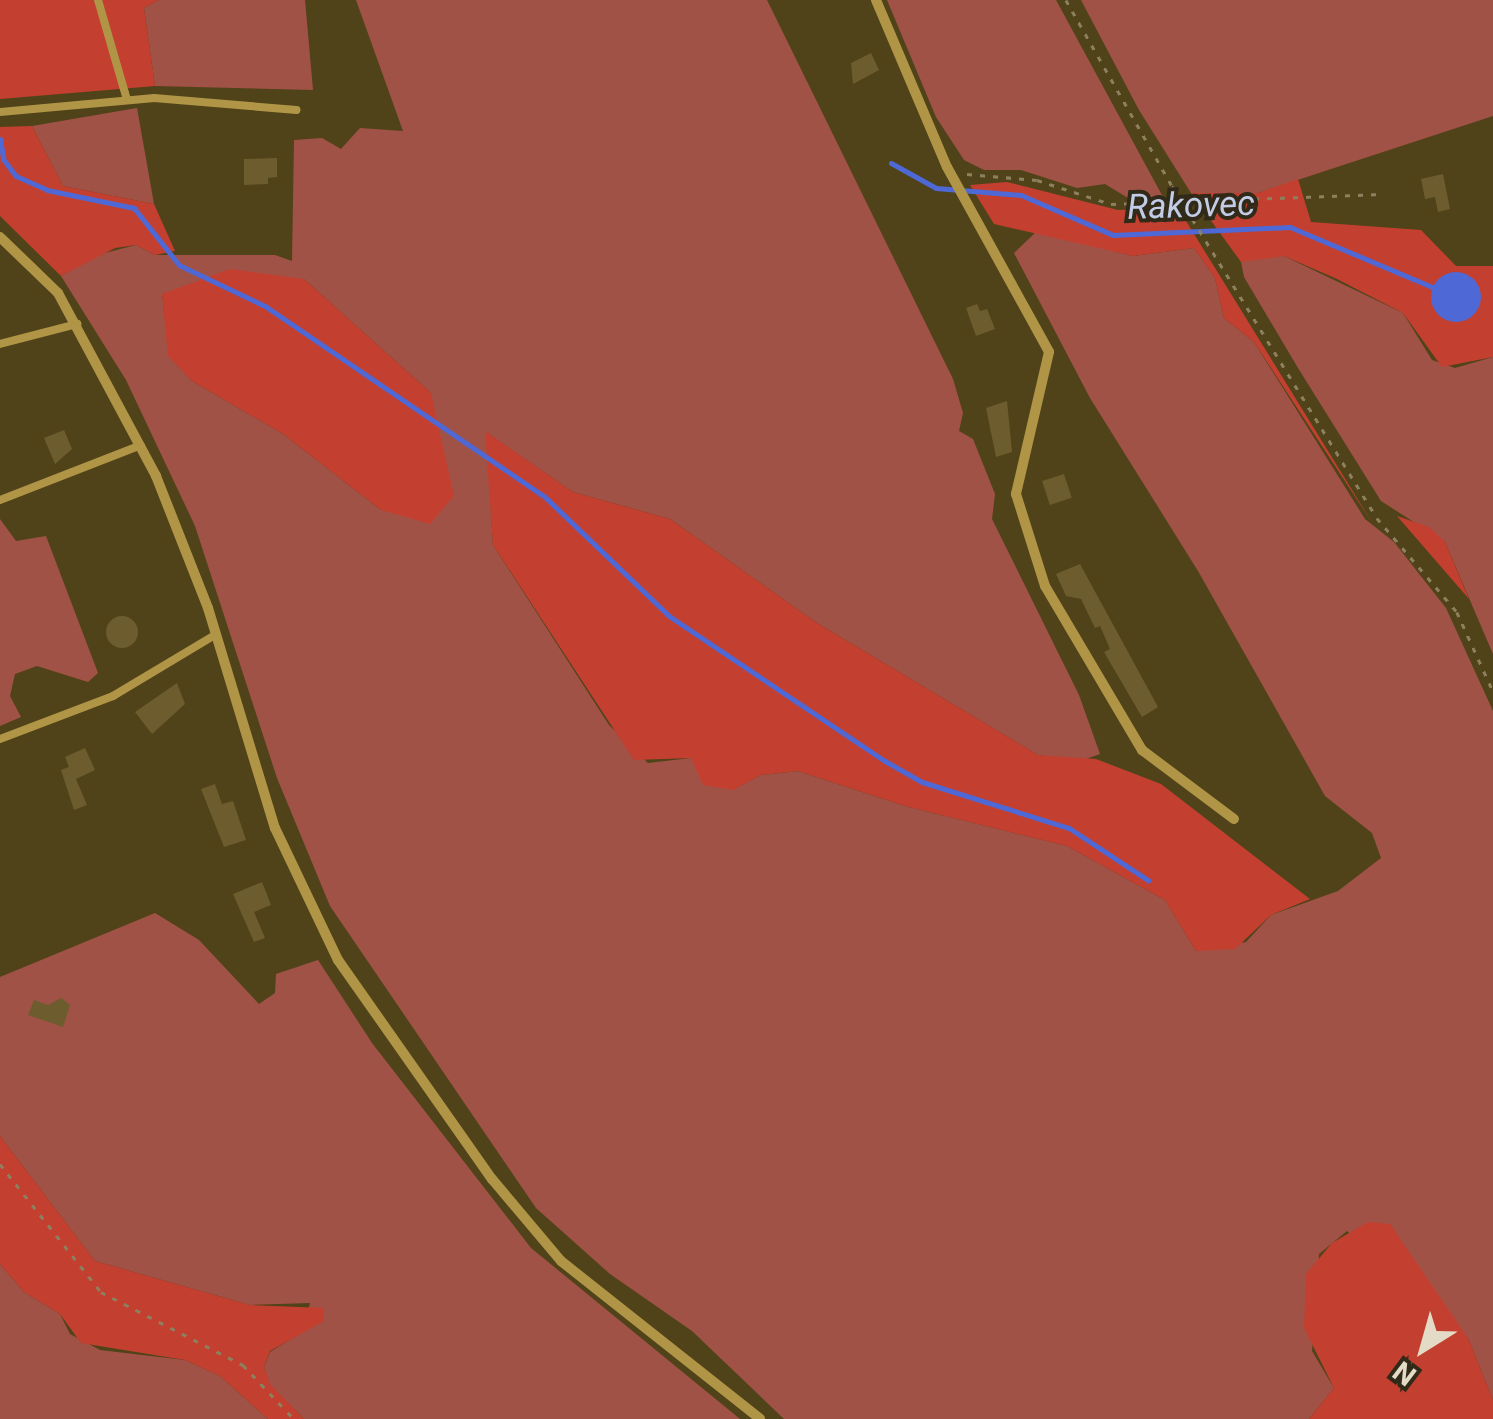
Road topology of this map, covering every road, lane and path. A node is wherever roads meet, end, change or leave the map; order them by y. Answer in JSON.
{"nodes":[{"id":1,"x":98,"y":0,"type":"edge"},
{"id":2,"x":876,"y":0,"type":"edge"},
{"id":3,"x":1066,"y":0,"type":"edge"},
{"id":4,"x":127,"y":100,"type":"junction"},
{"id":5,"x":296,"y":110,"type":"dead end"},
{"id":6,"x":0,"y":112,"type":"edge"},
{"id":7,"x":947,"y":166,"type":"junction"},
{"id":8,"x":1382,"y":194,"type":"dead end"},
{"id":9,"x":1184,"y":205,"type":"junction"},
{"id":10,"x":0,"y":236,"type":"edge"},
{"id":11,"x":77,"y":324,"type":"junction"},
{"id":12,"x":0,"y":344,"type":"edge"},
{"id":13,"x":141,"y":445,"type":"junction"},
{"id":14,"x":0,"y":500,"type":"edge"},
{"id":15,"x":215,"y":635,"type":"junction"},
{"id":16,"x":1493,"y":691,"type":"edge"},
{"id":17,"x":0,"y":739,"type":"edge"},
{"id":18,"x":1234,"y":819,"type":"dead end"},
{"id":19,"x":0,"y":1164,"type":"edge"},
{"id":20,"x":294,"y":1419,"type":"edge"},
{"id":21,"x":760,"y":1419,"type":"edge"}],
"edges":[{"from":1,"to":4,"type":"lane"},
{"from":2,"to":7,"type":"street"},
{"from":3,"to":9,"type":"path"},
{"from":4,"to":5,"type":"lane"},
{"from":4,"to":6,"type":"lane"},
{"from":7,"to":9,"type":"path"},
{"from":7,"to":18,"type":"street"},
{"from":8,"to":9,"type":"path"},
{"from":9,"to":16,"type":"path"},
{"from":10,"to":11,"type":"street"},
{"from":11,"to":12,"type":"lane"},
{"from":11,"to":13,"type":"street"},
{"from":13,"to":14,"type":"lane"},
{"from":13,"to":15,"type":"street"},
{"from":15,"to":17,"type":"lane"},
{"from":15,"to":21,"type":"street"},
{"from":19,"to":20,"type":"path"}]}
